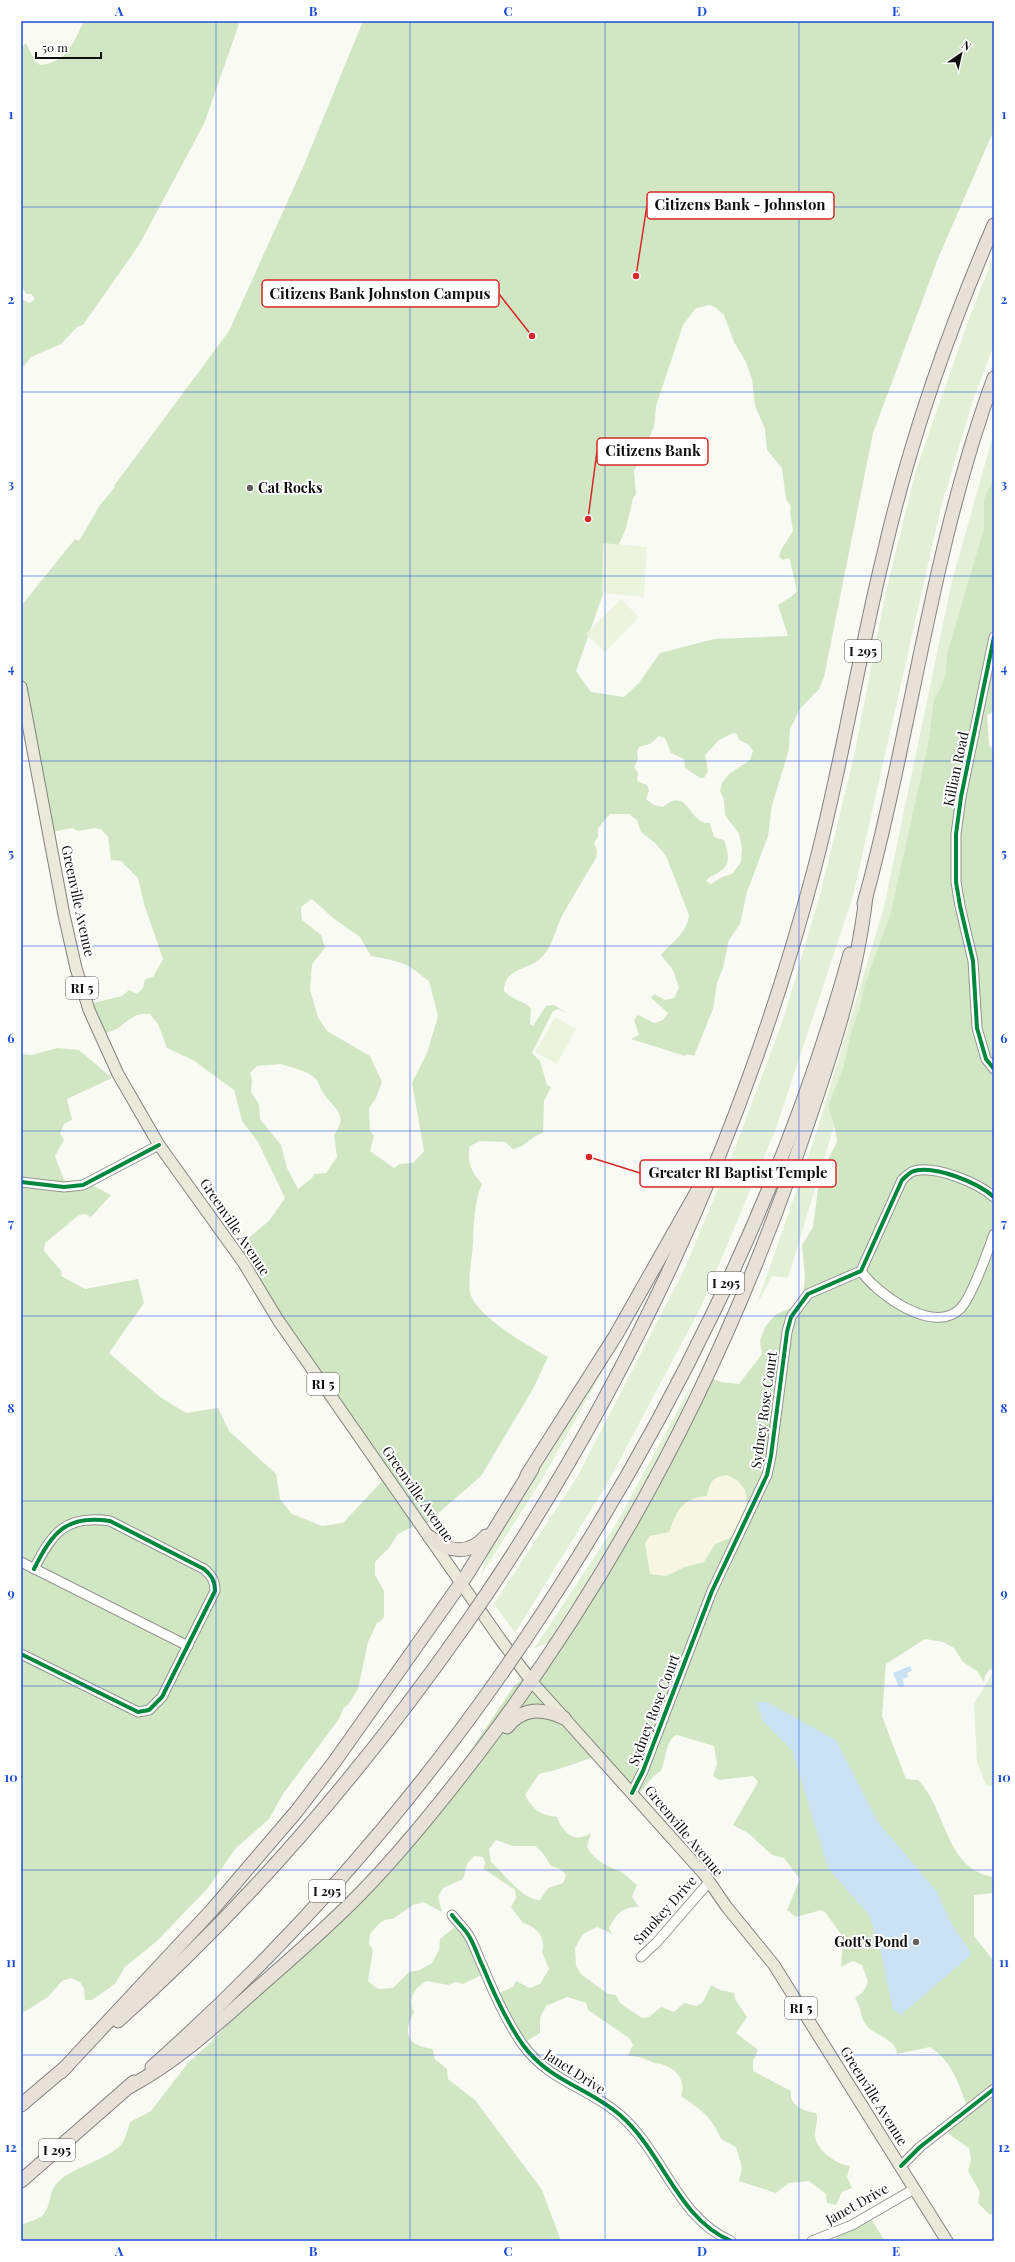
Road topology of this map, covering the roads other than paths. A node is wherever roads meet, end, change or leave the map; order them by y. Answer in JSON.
{"nodes":[{"id":1,"x":994,"y":225,"type":"edge"},
{"id":2,"x":994,"y":378,"type":"edge"},
{"id":3,"x":994,"y":637,"type":"edge"},
{"id":4,"x":21,"y":687,"type":"edge"},
{"id":5,"x":866,"y":896,"type":"junction"},
{"id":6,"x":994,"y":1069,"type":"edge"},
{"id":7,"x":159,"y":1145,"type":"junction"},
{"id":8,"x":719,"y":1157,"type":"junction"},
{"id":9,"x":21,"y":1182,"type":"edge"},
{"id":10,"x":994,"y":1198,"type":"edge"},
{"id":11,"x":994,"y":1234,"type":"edge"},
{"id":12,"x":861,"y":1271,"type":"junction"},
{"id":13,"x":532,"y":1468,"type":"junction"},
{"id":14,"x":430,"y":1537,"type":"junction"},
{"id":15,"x":21,"y":1562,"type":"edge"},
{"id":16,"x":34,"y":1569,"type":"junction"},
{"id":17,"x":461,"y":1583,"type":"junction"},
{"id":18,"x":188,"y":1646,"type":"junction"},
{"id":19,"x":21,"y":1654,"type":"edge"},
{"id":20,"x":532,"y":1682,"type":"junction"},
{"id":21,"x":564,"y":1718,"type":"junction"},
{"id":22,"x":474,"y":1760,"type":"junction"},
{"id":23,"x":632,"y":1792,"type":"junction"},
{"id":24,"x":709,"y":1882,"type":"junction"},
{"id":25,"x":452,"y":1915,"type":"dead end"},
{"id":26,"x":641,"y":1957,"type":"dead end"},
{"id":27,"x":60,"y":2072,"type":"junction"},
{"id":28,"x":129,"y":2087,"type":"junction"},
{"id":29,"x":994,"y":2089,"type":"edge"},
{"id":30,"x":21,"y":2104,"type":"edge"},
{"id":31,"x":901,"y":2166,"type":"junction"},
{"id":32,"x":21,"y":2181,"type":"edge"},
{"id":33,"x":914,"y":2188,"type":"junction"},
{"id":34,"x":731,"y":2241,"type":"edge"},
{"id":35,"x":812,"y":2241,"type":"edge"},
{"id":36,"x":947,"y":2241,"type":"edge"}],
"edges":[{"from":1,"to":8,"type":"highway","number":"I 295"},
{"from":2,"to":5,"type":"highway","number":"I 295"},
{"from":3,"to":6,"type":"street","name":"Killian Road"},
{"from":4,"to":7,"type":"main road","name":"Greenville Avenue","number":"RI 5"},
{"from":5,"to":20,"type":"highway"},
{"from":5,"to":28,"type":"highway","number":"I 295","bridge":true},
{"from":7,"to":9,"type":"street"},
{"from":7,"to":14,"type":"main road","name":"Greenville Avenue","number":"RI 5"},
{"from":8,"to":13,"type":"highway"},
{"from":8,"to":27,"type":"highway","number":"I 295","bridge":true},
{"from":10,"to":12,"type":"street"},
{"from":11,"to":12,"type":"street"},
{"from":12,"to":23,"type":"street","name":"Sydney Rose Court"},
{"from":13,"to":14,"type":"highway"},
{"from":13,"to":17,"type":"highway"},
{"from":14,"to":17,"type":"main road","name":"Greenville Avenue","number":"RI 5"},
{"from":15,"to":16,"type":"street"},
{"from":16,"to":18,"type":"street"},
{"from":16,"to":18,"type":"street"},
{"from":17,"to":20,"type":"main road","name":"Greenville Avenue","number":"RI 5"},
{"from":17,"to":27,"type":"highway"},
{"from":18,"to":19,"type":"street"},
{"from":20,"to":21,"type":"main road","name":"Greenville Avenue","number":"RI 5"},
{"from":20,"to":22,"type":"highway"},
{"from":21,"to":22,"type":"highway"},
{"from":21,"to":23,"type":"main road","name":"Greenville Avenue","number":"RI 5"},
{"from":22,"to":28,"type":"highway"},
{"from":23,"to":24,"type":"main road","name":"Greenville Avenue","number":"RI 5"},
{"from":24,"to":26,"type":"street","name":"Smokey Drive"},
{"from":24,"to":31,"type":"main road","name":"Greenville Avenue","number":"RI 5"},
{"from":25,"to":34,"type":"street","name":"Janet Drive"},
{"from":27,"to":30,"type":"highway","number":"I 295"},
{"from":28,"to":32,"type":"highway","number":"I 295"},
{"from":29,"to":31,"type":"street"},
{"from":31,"to":33,"type":"main road","name":"Greenville Avenue","number":"RI 5"},
{"from":33,"to":35,"type":"street","name":"Janet Drive"},
{"from":33,"to":36,"type":"main road","name":"Greenville Avenue","number":"RI 5"}]}
